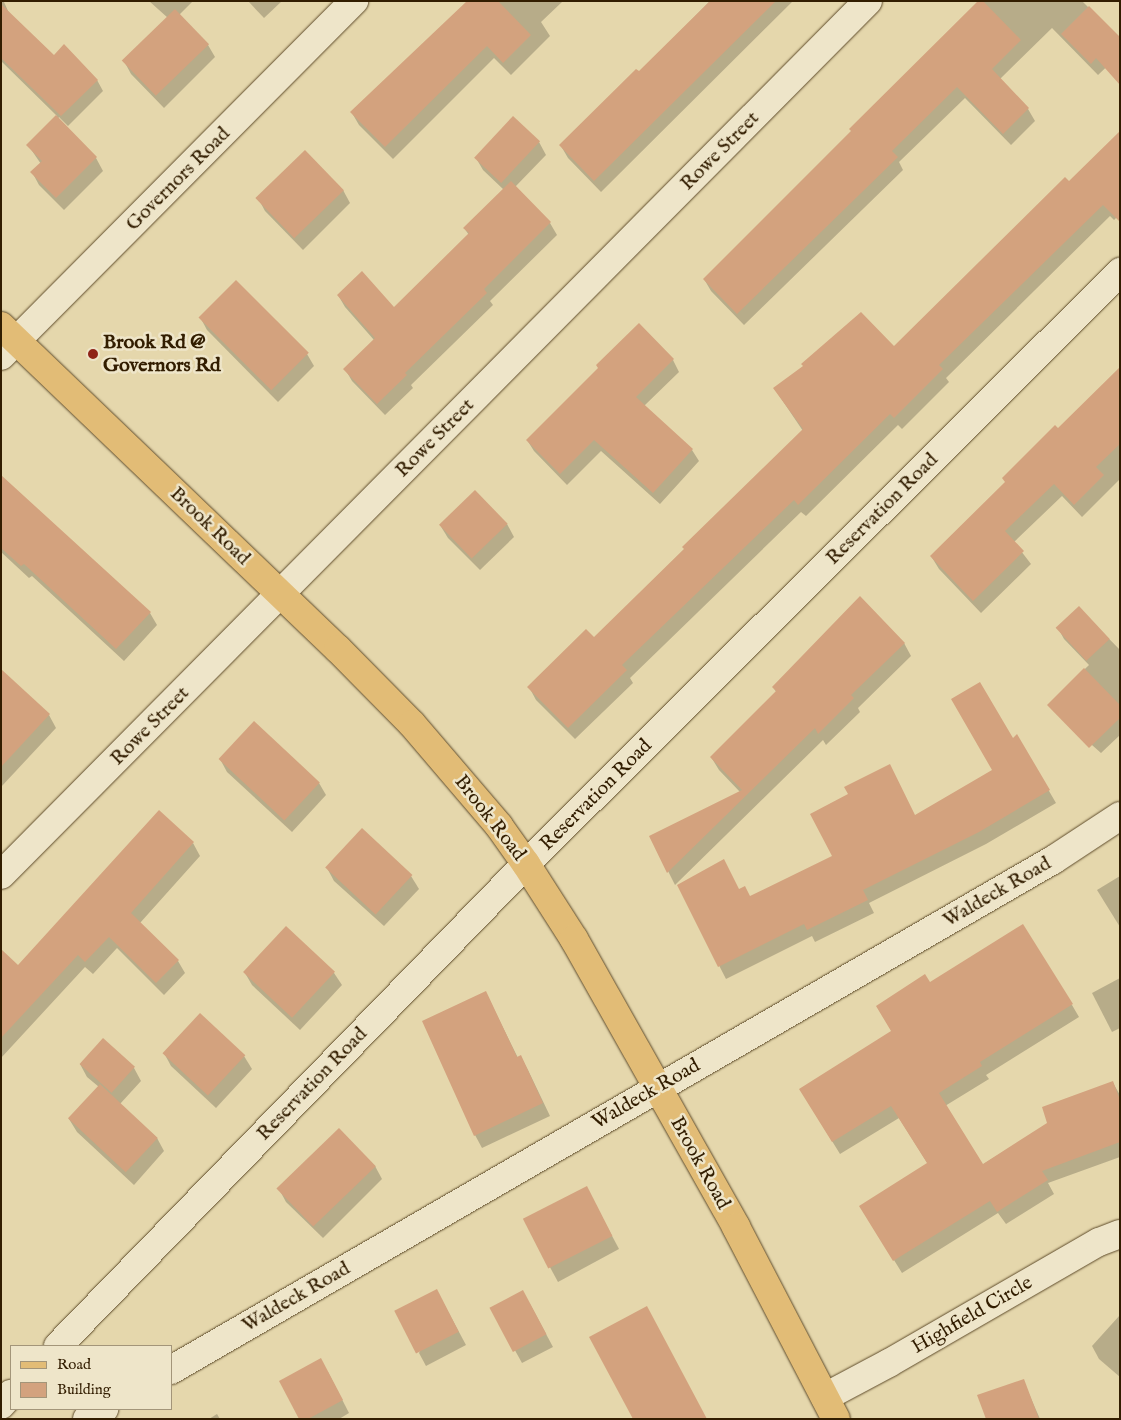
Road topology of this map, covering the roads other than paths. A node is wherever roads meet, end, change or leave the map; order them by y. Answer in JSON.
{"nodes":[{"id":1,"x":354,"y":1,"type":"edge"},
{"id":2,"x":868,"y":1,"type":"edge"},
{"id":3,"x":1120,"y":272,"type":"edge"},
{"id":4,"x":6,"y":341,"type":"edge"},
{"id":5,"x":281,"y":594,"type":"junction"},
{"id":6,"x":1120,"y":816,"type":"edge"},
{"id":7,"x":526,"y":864,"type":"junction"},
{"id":8,"x":1,"y":875,"type":"edge"},
{"id":9,"x":658,"y":1087,"type":"junction"},
{"id":10,"x":1120,"y":1234,"type":"edge"},
{"id":11,"x":59,"y":1345,"type":"edge"},
{"id":12,"x":172,"y":1369,"type":"edge"},
{"id":13,"x":10,"y":1395,"type":"edge"},
{"id":14,"x":1,"y":1404,"type":"edge"},
{"id":15,"x":830,"y":1408,"type":"edge"},
{"id":16,"x":102,"y":1410,"type":"edge"},
{"id":17,"x":87,"y":1419,"type":"edge"}],
"edges":[{"from":1,"to":4,"type":"street","name":"Governors Road"},
{"from":2,"to":5,"type":"street","name":"Rowe Street"},
{"from":3,"to":7,"type":"street","name":"Reservation Road"},
{"from":4,"to":5,"type":"main road","name":"Brook Road"},
{"from":5,"to":7,"type":"main road","name":"Brook Road"},
{"from":5,"to":8,"type":"street","name":"Rowe Street"},
{"from":6,"to":9,"type":"street","name":"Waldeck Road"},
{"from":7,"to":9,"type":"main road","name":"Brook Road"},
{"from":7,"to":11,"type":"street","name":"Reservation Road"},
{"from":9,"to":12,"type":"street","name":"Waldeck Road"},
{"from":9,"to":15,"type":"main road","name":"Brook Road"},
{"from":10,"to":15,"type":"street","name":"Highfield Circle"},
{"from":13,"to":14,"type":"street"},
{"from":16,"to":17,"type":"street"}]}
